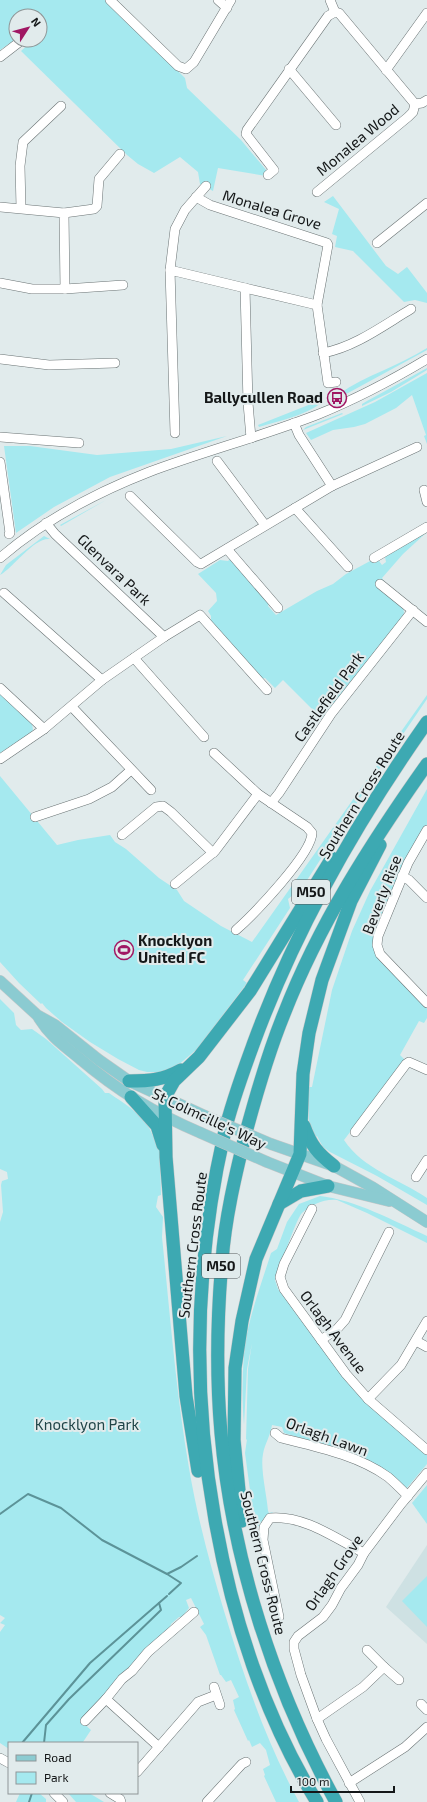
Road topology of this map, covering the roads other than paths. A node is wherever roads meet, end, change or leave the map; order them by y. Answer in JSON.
{"nodes":[{"id":1,"x":110,"y":0,"type":"edge"},
{"id":2,"x":218,"y":0,"type":"edge"},
{"id":3,"x":330,"y":0,"type":"edge"},
{"id":4,"x":229,"y":4,"type":"edge"},
{"id":5,"x":335,"y":12,"type":"junction"},
{"id":6,"x":427,"y":13,"type":"edge"},
{"id":7,"x":12,"y":48,"type":"edge"},
{"id":8,"x":0,"y":57,"type":"edge"},
{"id":9,"x":289,"y":69,"type":"junction"},
{"id":10,"x":386,"y":70,"type":"junction"},
{"id":11,"x":427,"y":100,"type":"edge"},
{"id":12,"x":415,"y":104,"type":"junction"},
{"id":13,"x":61,"y":106,"type":"dead end"},
{"id":14,"x":336,"y":125,"type":"dead end"},
{"id":15,"x":120,"y":154,"type":"dead end"},
{"id":16,"x":268,"y":175,"type":"dead end"},
{"id":17,"x":206,"y":186,"type":"dead end"},
{"id":18,"x":317,"y":192,"type":"dead end"},
{"id":19,"x":196,"y":197,"type":"junction"},
{"id":20,"x":427,"y":203,"type":"edge"},
{"id":21,"x":0,"y":206,"type":"edge"},
{"id":22,"x":21,"y":208,"type":"junction"},
{"id":23,"x":64,"y":213,"type":"junction"},
{"id":24,"x":377,"y":243,"type":"dead end"},
{"id":25,"x":170,"y":270,"type":"junction"},
{"id":26,"x":0,"y":283,"type":"edge"},
{"id":27,"x":122,"y":285,"type":"dead end"},
{"id":28,"x":245,"y":288,"type":"junction"},
{"id":29,"x":65,"y":289,"type":"junction"},
{"id":30,"x":317,"y":305,"type":"junction"},
{"id":31,"x":411,"y":309,"type":"dead end"},
{"id":32,"x":323,"y":352,"type":"junction"},
{"id":33,"x":0,"y":359,"type":"edge"},
{"id":34,"x":427,"y":359,"type":"edge"},
{"id":35,"x":116,"y":363,"type":"dead end"},
{"id":36,"x":336,"y":382,"type":"dead end"},
{"id":37,"x":294,"y":423,"type":"junction"},
{"id":38,"x":176,"y":433,"type":"dead end"},
{"id":39,"x":0,"y":437,"type":"edge"},
{"id":40,"x":251,"y":438,"type":"junction"},
{"id":41,"x":80,"y":442,"type":"dead end"},
{"id":42,"x":417,"y":447,"type":"dead end"},
{"id":43,"x":217,"y":461,"type":"dead end"},
{"id":44,"x":0,"y":462,"type":"edge"},
{"id":45,"x":332,"y":486,"type":"junction"},
{"id":46,"x":424,"y":490,"type":"dead end"},
{"id":47,"x":130,"y":496,"type":"dead end"},
{"id":48,"x":427,"y":502,"type":"edge"},
{"id":49,"x":295,"y":508,"type":"junction"},
{"id":50,"x":46,"y":523,"type":"junction"},
{"id":51,"x":265,"y":525,"type":"junction"},
{"id":52,"x":427,"y":527,"type":"edge"},
{"id":53,"x":9,"y":534,"type":"dead end"},
{"id":54,"x":228,"y":549,"type":"junction"},
{"id":55,"x":0,"y":558,"type":"edge"},
{"id":56,"x":374,"y":558,"type":"dead end"},
{"id":57,"x":348,"y":567,"type":"dead end"},
{"id":58,"x":380,"y":584,"type":"dead end"},
{"id":59,"x":4,"y":593,"type":"dead end"},
{"id":60,"x":278,"y":608,"type":"dead end"},
{"id":61,"x":413,"y":610,"type":"junction"},
{"id":62,"x":427,"y":622,"type":"edge"},
{"id":63,"x":164,"y":637,"type":"junction"},
{"id":64,"x":134,"y":658,"type":"junction"},
{"id":65,"x":102,"y":680,"type":"junction"},
{"id":66,"x":0,"y":688,"type":"edge"},
{"id":67,"x":267,"y":690,"type":"dead end"},
{"id":68,"x":72,"y":707,"type":"junction"},
{"id":69,"x":427,"y":722,"type":"edge"},
{"id":70,"x":44,"y":729,"type":"junction"},
{"id":71,"x":204,"y":737,"type":"dead end"},
{"id":72,"x":214,"y":753,"type":"dead end"},
{"id":73,"x":0,"y":759,"type":"edge"},
{"id":74,"x":427,"y":764,"type":"edge"},
{"id":75,"x":131,"y":770,"type":"junction"},
{"id":76,"x":411,"y":786,"type":"junction"},
{"id":77,"x":151,"y":790,"type":"dead end"},
{"id":78,"x":258,"y":794,"type":"junction"},
{"id":79,"x":271,"y":803,"type":"junction"},
{"id":80,"x":35,"y":817,"type":"dead end"},
{"id":81,"x":357,"y":830,"type":"junction"},
{"id":82,"x":427,"y":830,"type":"edge"},
{"id":83,"x":122,"y":835,"type":"dead end"},
{"id":84,"x":213,"y":853,"type":"junction"},
{"id":85,"x":402,"y":876,"type":"junction"},
{"id":86,"x":175,"y":884,"type":"dead end"},
{"id":87,"x":427,"y":898,"type":"edge"},
{"id":88,"x":236,"y":930,"type":"dead end"},
{"id":89,"x":0,"y":981,"type":"edge"},
{"id":90,"x":427,"y":1002,"type":"edge"},
{"id":91,"x":38,"y":1015,"type":"junction"},
{"id":92,"x":188,"y":1066,"type":"junction"},
{"id":93,"x":427,"y":1070,"type":"edge"},
{"id":94,"x":129,"y":1081,"type":"junction"},
{"id":95,"x":131,"y":1097,"type":"junction"},
{"id":96,"x":165,"y":1097,"type":"junction"},
{"id":97,"x":167,"y":1118,"type":"junction"},
{"id":98,"x":301,"y":1118,"type":"junction"},
{"id":99,"x":355,"y":1132,"type":"dead end"},
{"id":100,"x":300,"y":1154,"type":"junction"},
{"id":101,"x":166,"y":1157,"type":"junction"},
{"id":102,"x":427,"y":1160,"type":"edge"},
{"id":103,"x":334,"y":1166,"type":"junction"},
{"id":104,"x":292,"y":1173,"type":"junction"},
{"id":105,"x":416,"y":1177,"type":"dead end"},
{"id":106,"x":328,"y":1186,"type":"junction"},
{"id":107,"x":395,"y":1203,"type":"junction"},
{"id":108,"x":279,"y":1204,"type":"junction"},
{"id":109,"x":312,"y":1209,"type":"dead end"},
{"id":110,"x":427,"y":1222,"type":"edge"},
{"id":111,"x":389,"y":1232,"type":"dead end"},
{"id":112,"x":427,"y":1321,"type":"edge"},
{"id":113,"x":321,"y":1340,"type":"junction"},
{"id":114,"x":416,"y":1341,"type":"junction"},
{"id":115,"x":427,"y":1347,"type":"edge"},
{"id":116,"x":368,"y":1398,"type":"junction"},
{"id":117,"x":275,"y":1433,"type":"dead end"},
{"id":118,"x":427,"y":1450,"type":"edge"},
{"id":119,"x":427,"y":1473,"type":"edge"},
{"id":120,"x":408,"y":1496,"type":"junction"},
{"id":121,"x":364,"y":1553,"type":"junction"},
{"id":122,"x":222,"y":1560,"type":"junction"},
{"id":123,"x":252,"y":1593,"type":"junction"},
{"id":124,"x":194,"y":1612,"type":"dead end"},
{"id":125,"x":279,"y":1617,"type":"dead end"},
{"id":126,"x":366,"y":1650,"type":"dead end"},
{"id":127,"x":384,"y":1667,"type":"junction"},
{"id":128,"x":399,"y":1680,"type":"dead end"},
{"id":129,"x":106,"y":1699,"type":"junction"},
{"id":130,"x":220,"y":1705,"type":"dead end"},
{"id":131,"x":317,"y":1719,"type":"junction"},
{"id":132,"x":85,"y":1721,"type":"dead end"},
{"id":133,"x":427,"y":1727,"type":"edge"},
{"id":134,"x":159,"y":1747,"type":"junction"},
{"id":135,"x":246,"y":1762,"type":"dead end"},
{"id":136,"x":138,"y":1771,"type":"edge"},
{"id":137,"x":349,"y":1783,"type":"junction"},
{"id":138,"x":55,"y":1794,"type":"edge"},
{"id":139,"x":63,"y":1802,"type":"edge"},
{"id":140,"x":207,"y":1802,"type":"edge"},
{"id":141,"x":317,"y":1802,"type":"edge"},
{"id":142,"x":336,"y":1802,"type":"edge"},
{"id":143,"x":360,"y":1802,"type":"edge"}],
"edges":[{"from":1,"to":4,"type":"street"},
{"from":2,"to":4,"type":"street"},
{"from":3,"to":5,"type":"street","name":"Monalea Wood"},
{"from":5,"to":9,"type":"street"},
{"from":5,"to":10,"type":"street","name":"Monalea Wood"},
{"from":6,"to":10,"type":"street"},
{"from":7,"to":8,"type":"street"},
{"from":9,"to":14,"type":"street","name":"Monalea Wood"},
{"from":9,"to":16,"type":"street"},
{"from":10,"to":12,"type":"street","name":"Monalea Wood"},
{"from":11,"to":12,"type":"street"},
{"from":12,"to":18,"type":"street","name":"Monalea Wood"},
{"from":13,"to":22,"type":"street"},
{"from":15,"to":23,"type":"street"},
{"from":17,"to":19,"type":"street","name":"Monalea Grove"},
{"from":19,"to":25,"type":"street","name":"Monalea Grove"},
{"from":19,"to":30,"type":"street","name":"Monalea Grove"},
{"from":20,"to":24,"type":"street"},
{"from":21,"to":22,"type":"street"},
{"from":22,"to":23,"type":"street"},
{"from":23,"to":29,"type":"street"},
{"from":25,"to":28,"type":"street"},
{"from":25,"to":38,"type":"street","name":"Monalea Grove"},
{"from":26,"to":29,"type":"street"},
{"from":27,"to":29,"type":"street"},
{"from":28,"to":30,"type":"street"},
{"from":28,"to":40,"type":"street"},
{"from":30,"to":32,"type":"street","name":"Monalea Grove"},
{"from":31,"to":32,"type":"street"},
{"from":32,"to":36,"type":"street","name":"Monalea Grove"},
{"from":33,"to":35,"type":"street"},
{"from":34,"to":37,"type":"street"},
{"from":37,"to":40,"type":"street"},
{"from":37,"to":45,"type":"street"},
{"from":39,"to":41,"type":"street"},
{"from":40,"to":50,"type":"street"},
{"from":42,"to":45,"type":"street"},
{"from":43,"to":51,"type":"street"},
{"from":44,"to":53,"type":"street"},
{"from":45,"to":49,"type":"street"},
{"from":46,"to":48,"type":"street"},
{"from":47,"to":54,"type":"street"},
{"from":49,"to":51,"type":"street"},
{"from":49,"to":57,"type":"street"},
{"from":50,"to":55,"type":"street"},
{"from":50,"to":63,"type":"street","name":"Glenvara Park"},
{"from":51,"to":54,"type":"street"},
{"from":52,"to":56,"type":"street"},
{"from":54,"to":60,"type":"street"},
{"from":58,"to":61,"type":"street"},
{"from":59,"to":65,"type":"street"},
{"from":61,"to":62,"type":"street"},
{"from":61,"to":79,"type":"street","name":"Castlefield Park"},
{"from":63,"to":64,"type":"street"},
{"from":63,"to":67,"type":"street"},
{"from":64,"to":65,"type":"street"},
{"from":64,"to":71,"type":"street"},
{"from":65,"to":68,"type":"street"},
{"from":66,"to":70,"type":"street"},
{"from":68,"to":70,"type":"street"},
{"from":68,"to":75,"type":"street"},
{"from":69,"to":81,"type":"highway","name":"Southern Cross Route","number":"M50"},
{"from":70,"to":73,"type":"street"},
{"from":72,"to":78,"type":"street"},
{"from":74,"to":76,"type":"highway","name":"Southern Cross Route","number":"M50"},
{"from":75,"to":77,"type":"street"},
{"from":75,"to":80,"type":"street"},
{"from":76,"to":98,"type":"highway","number":"M50"},
{"from":76,"to":123,"type":"highway","name":"Southern Cross Route","number":"M50"},
{"from":78,"to":79,"type":"street"},
{"from":78,"to":84,"type":"street"},
{"from":79,"to":88,"type":"street"},
{"from":81,"to":92,"type":"highway","number":"M50"},
{"from":81,"to":122,"type":"highway","name":"Southern Cross Route","number":"M50"},
{"from":82,"to":85,"type":"street","name":"Beverly Rise"},
{"from":83,"to":84,"type":"street"},
{"from":84,"to":86,"type":"street"},
{"from":85,"to":87,"type":"street"},
{"from":85,"to":90,"type":"street","name":"Beverly Rise"},
{"from":89,"to":91,"type":"main road","name":"St Colmcille's Way"},
{"from":91,"to":94,"type":"main road","name":"St Colmcille's Way"},
{"from":91,"to":95,"type":"main road","name":"St Colmcille's Way"},
{"from":92,"to":94,"type":"highway","number":"M50"},
{"from":92,"to":96,"type":"highway","number":"M50"},
{"from":93,"to":99,"type":"street"},
{"from":94,"to":96,"type":"main road","name":"St Colmcille's Way"},
{"from":95,"to":97,"type":"main road","name":"St Colmcille's Way"},
{"from":95,"to":101,"type":"highway","number":"M50"},
{"from":96,"to":97,"type":"highway","number":"M50"},
{"from":96,"to":100,"type":"main road","name":"St Colmcille's Way","bridge":true},
{"from":97,"to":101,"type":"highway","number":"M50"},
{"from":97,"to":104,"type":"main road","name":"St Colmcille's Way","bridge":true},
{"from":98,"to":100,"type":"highway","number":"M50"},
{"from":98,"to":103,"type":"highway","number":"M50"},
{"from":100,"to":103,"type":"main road","name":"St Colmcille's Way"},
{"from":100,"to":104,"type":"highway","number":"M50"},
{"from":101,"to":122,"type":"highway","number":"M50"},
{"from":102,"to":105,"type":"street"},
{"from":103,"to":107,"type":"main road","name":"St Colmcille's Way"},
{"from":104,"to":106,"type":"main road","name":"St Colmcille's Way"},
{"from":104,"to":108,"type":"highway","number":"M50"},
{"from":106,"to":107,"type":"main road","name":"St Colmcille's Way"},
{"from":106,"to":108,"type":"highway"},
{"from":107,"to":110,"type":"main road","name":"St Colmcille's Way"},
{"from":108,"to":123,"type":"highway","number":"M50"},
{"from":109,"to":113,"type":"street","name":"Orlagh Avenue"},
{"from":111,"to":113,"type":"street"},
{"from":112,"to":114,"type":"street"},
{"from":113,"to":116,"type":"street","name":"Orlagh Avenue"},
{"from":114,"to":115,"type":"street"},
{"from":114,"to":116,"type":"street"},
{"from":116,"to":118,"type":"street","name":"Orlagh Avenue"},
{"from":117,"to":120,"type":"street","name":"Orlagh Lawn"},
{"from":119,"to":120,"type":"street","name":"Orlagh Grove"},
{"from":120,"to":121,"type":"street","name":"Orlagh Grove"},
{"from":121,"to":125,"type":"street"},
{"from":121,"to":131,"type":"street","name":"Orlagh Grove"},
{"from":122,"to":141,"type":"highway","name":"Southern Cross Route","number":"M50"},
{"from":123,"to":142,"type":"highway","name":"Southern Cross Route","number":"M50"},
{"from":124,"to":129,"type":"street"},
{"from":126,"to":127,"type":"street"},
{"from":127,"to":128,"type":"street"},
{"from":127,"to":131,"type":"street"},
{"from":129,"to":132,"type":"street"},
{"from":129,"to":134,"type":"street"},
{"from":130,"to":134,"type":"street"},
{"from":131,"to":137,"type":"street","name":"Orlagh Grove"},
{"from":133,"to":137,"type":"street"},
{"from":134,"to":136,"type":"street"},
{"from":135,"to":140,"type":"street"},
{"from":137,"to":143,"type":"street","name":"Orlagh Grove"},
{"from":138,"to":139,"type":"street"}]}
